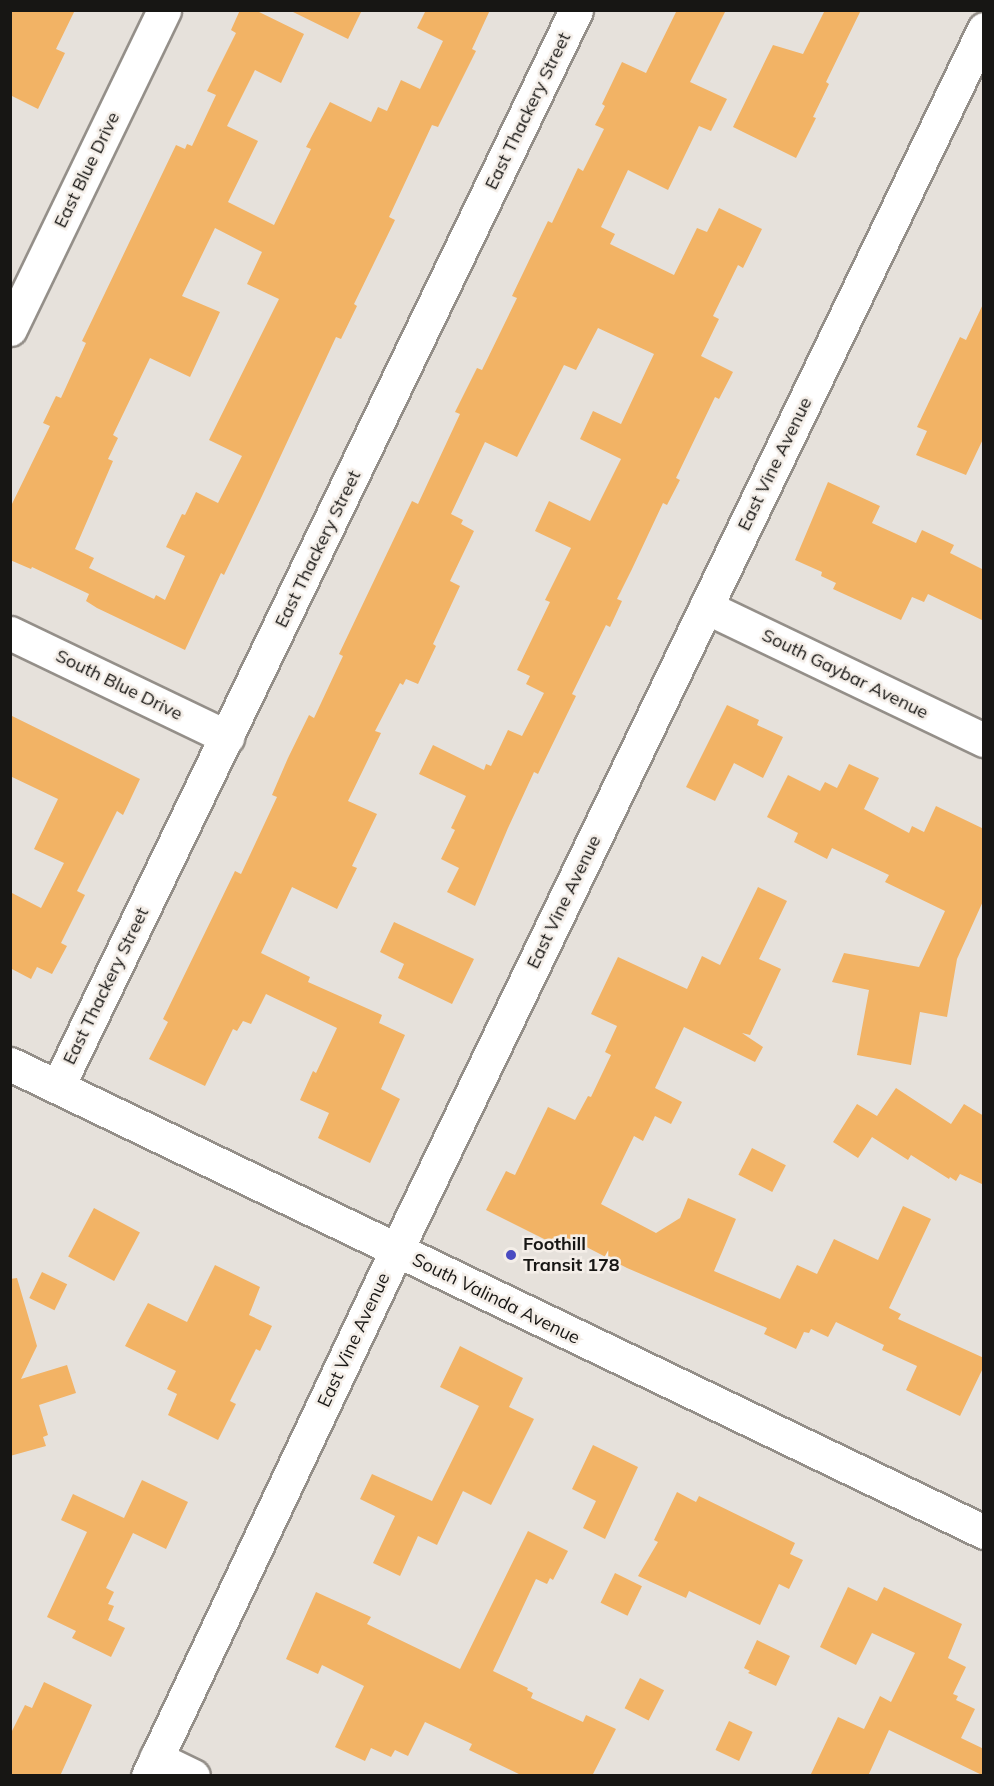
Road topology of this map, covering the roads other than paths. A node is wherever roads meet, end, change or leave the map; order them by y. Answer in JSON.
{"nodes":[{"id":1,"x":164,"y":10,"type":"edge"},
{"id":2,"x":576,"y":10,"type":"edge"},
{"id":3,"x":984,"y":29,"type":"edge"},
{"id":4,"x":10,"y":329,"type":"edge"},
{"id":5,"x":706,"y":607,"type":"junction"},
{"id":6,"x":10,"y":633,"type":"edge"},
{"id":7,"x":227,"y":737,"type":"junction"},
{"id":8,"x":984,"y":740,"type":"edge"},
{"id":9,"x":10,"y":1064,"type":"edge"},
{"id":10,"x":58,"y":1086,"type":"junction"},
{"id":11,"x":396,"y":1251,"type":"junction"},
{"id":12,"x":984,"y":1532,"type":"edge"},
{"id":13,"x":152,"y":1767,"type":"edge"},
{"id":14,"x":193,"y":1776,"type":"edge"}],
"edges":[{"from":1,"to":4,"type":"street","name":"East Blue Drive"},
{"from":2,"to":7,"type":"street","name":"East Thackery Street"},
{"from":3,"to":5,"type":"street","name":"East Vine Avenue"},
{"from":5,"to":8,"type":"street","name":"South Gaybar Avenue"},
{"from":5,"to":11,"type":"street","name":"East Vine Avenue"},
{"from":6,"to":7,"type":"street","name":"South Blue Drive"},
{"from":7,"to":10,"type":"street","name":"East Thackery Street"},
{"from":9,"to":10,"type":"street","name":"South Valinda Avenue"},
{"from":10,"to":11,"type":"street","name":"South Valinda Avenue"},
{"from":11,"to":12,"type":"street","name":"South Valinda Avenue"},
{"from":11,"to":13,"type":"street","name":"East Vine Avenue"},
{"from":13,"to":14,"type":"street"}]}
